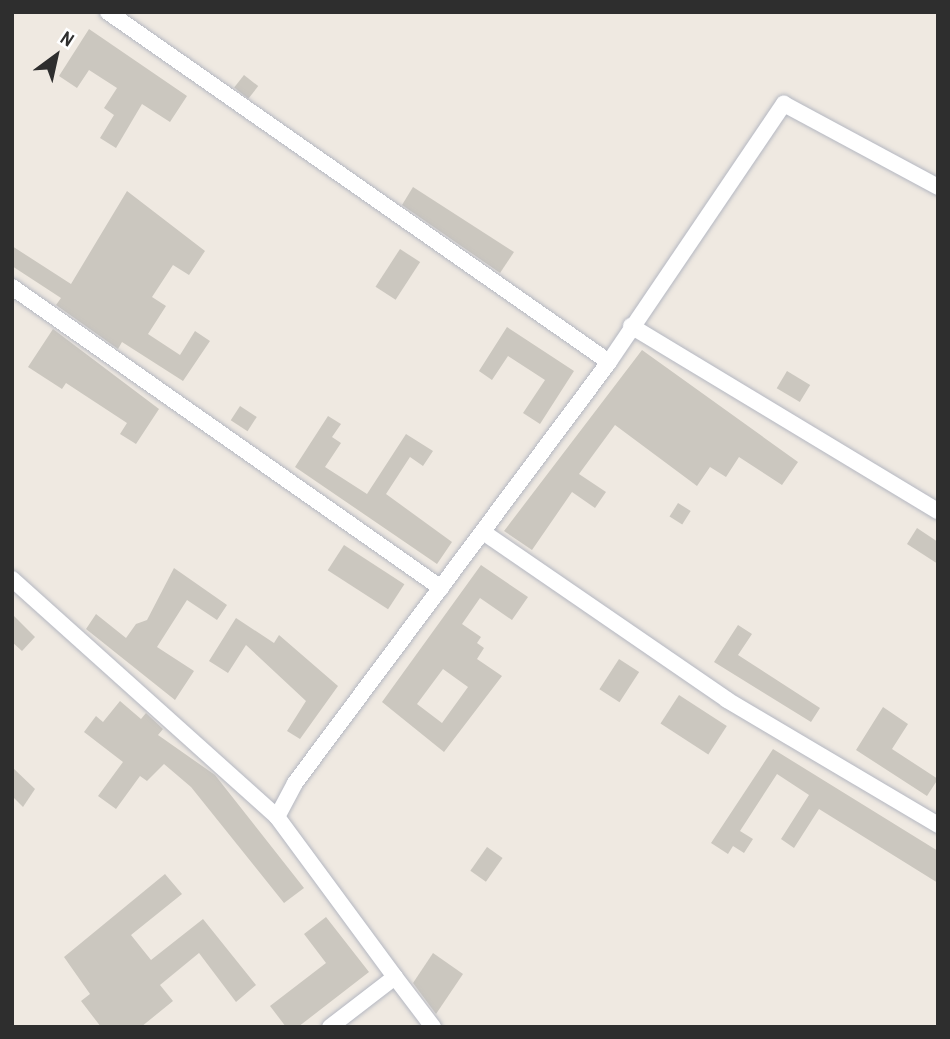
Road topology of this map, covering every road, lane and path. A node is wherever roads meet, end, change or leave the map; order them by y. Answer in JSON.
{"nodes":[{"id":1,"x":107,"y":12,"type":"edge"},
{"id":2,"x":938,"y":187,"type":"edge"},
{"id":3,"x":12,"y":287,"type":"edge"},
{"id":4,"x":631,"y":326,"type":"junction"},
{"id":5,"x":608,"y":362,"type":"junction"},
{"id":6,"x":938,"y":512,"type":"edge"},
{"id":7,"x":483,"y":532,"type":"junction"},
{"id":8,"x":12,"y":579,"type":"edge"},
{"id":9,"x":441,"y":588,"type":"junction"},
{"id":10,"x":277,"y":817,"type":"junction"},
{"id":11,"x":938,"y":825,"type":"edge"},
{"id":12,"x":395,"y":977,"type":"junction"},
{"id":13,"x":330,"y":1027,"type":"edge"},
{"id":14,"x":433,"y":1027,"type":"edge"}],
"edges":[{"from":1,"to":5,"type":"street"},
{"from":2,"to":4,"type":"street"},
{"from":3,"to":9,"type":"street"},
{"from":4,"to":5,"type":"street"},
{"from":4,"to":6,"type":"street"},
{"from":5,"to":7,"type":"street"},
{"from":7,"to":9,"type":"street"},
{"from":7,"to":11,"type":"street"},
{"from":8,"to":10,"type":"street"},
{"from":9,"to":10,"type":"street"},
{"from":10,"to":12,"type":"street"},
{"from":12,"to":13,"type":"street"},
{"from":12,"to":14,"type":"street"}]}
